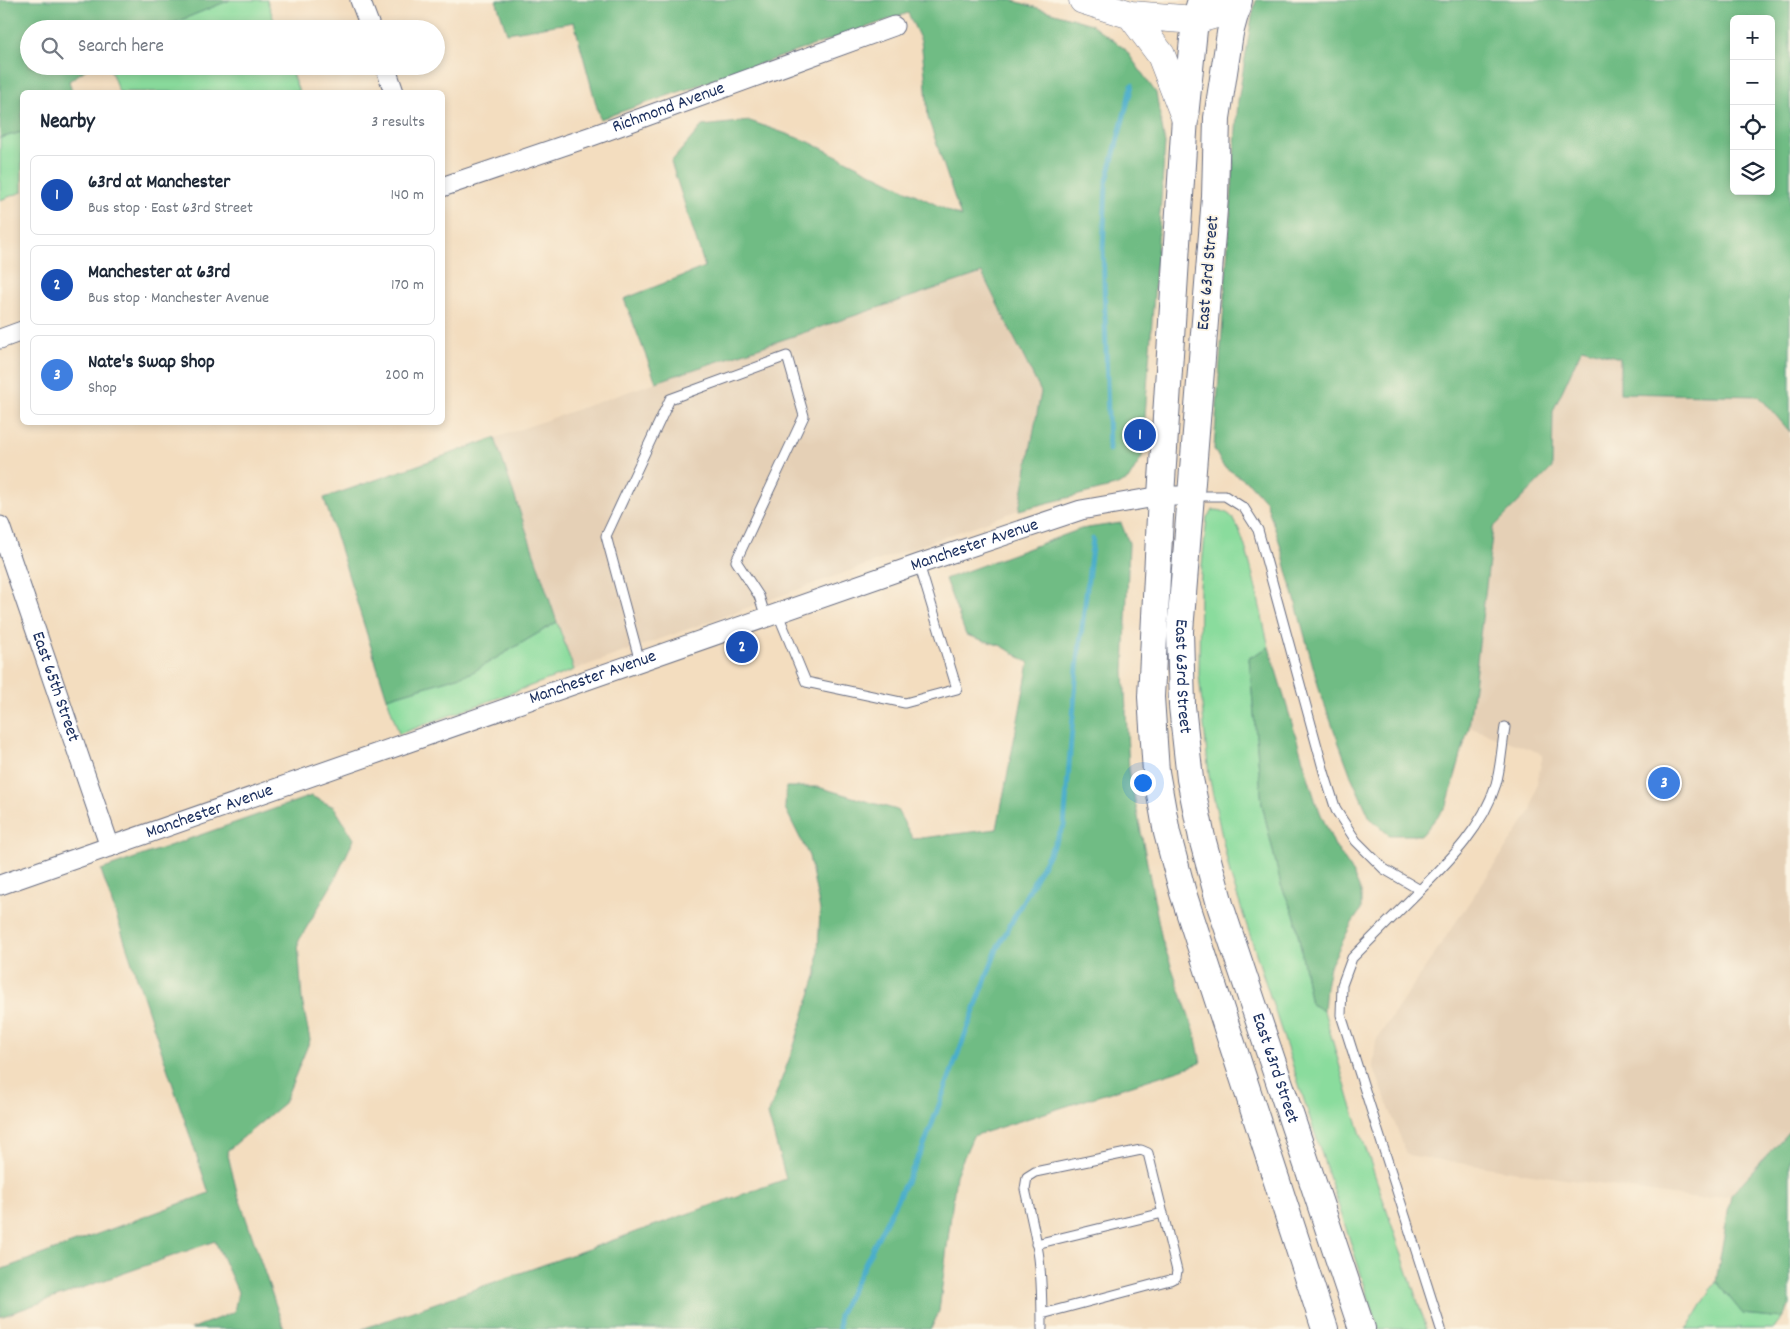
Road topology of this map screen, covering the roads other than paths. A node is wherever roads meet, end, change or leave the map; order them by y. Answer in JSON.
{"nodes":[{"id":1,"x":360,"y":0,"type":"edge"},
{"id":2,"x":1083,"y":0,"type":"edge"},
{"id":3,"x":1238,"y":4,"type":"edge"},
{"id":4,"x":1198,"y":10,"type":"edge"},
{"id":5,"x":1131,"y":15,"type":"junction"},
{"id":6,"x":367,"y":20,"type":"edge"},
{"id":7,"x":894,"y":26,"type":"dead end"},
{"id":8,"x":387,"y":75,"type":"edge"},
{"id":9,"x":393,"y":90,"type":"edge"},
{"id":10,"x":1185,"y":117,"type":"junction"},
{"id":11,"x":445,"y":186,"type":"edge"},
{"id":12,"x":20,"y":332,"type":"edge"},
{"id":13,"x":0,"y":339,"type":"edge"},
{"id":14,"x":1161,"y":496,"type":"junction"},
{"id":15,"x":1191,"y":496,"type":"junction"},
{"id":16,"x":0,"y":526,"type":"edge"},
{"id":17,"x":919,"y":564,"type":"junction"},
{"id":18,"x":772,"y":616,"type":"junction"},
{"id":19,"x":640,"y":662,"type":"junction"},
{"id":20,"x":1506,"y":727,"type":"dead end"},
{"id":21,"x":110,"y":847,"type":"junction"},
{"id":22,"x":0,"y":885,"type":"edge"},
{"id":23,"x":1420,"y":890,"type":"junction"},
{"id":24,"x":1163,"y":1213,"type":"junction"},
{"id":25,"x":1036,"y":1244,"type":"junction"},
{"id":26,"x":1042,"y":1314,"type":"junction"},
{"id":27,"x":1042,"y":1329,"type":"edge"},
{"id":28,"x":1325,"y":1329,"type":"edge"},
{"id":29,"x":1362,"y":1329,"type":"edge"},
{"id":30,"x":1441,"y":1329,"type":"edge"}],
"edges":[{"from":1,"to":6,"type":"street"},
{"from":2,"to":5,"type":"highway"},
{"from":3,"to":4,"type":"highway"},
{"from":3,"to":15,"type":"main road","name":"East 63rd Street"},
{"from":4,"to":5,"type":"highway"},
{"from":4,"to":10,"type":"main road","name":"East 63rd Street"},
{"from":5,"to":10,"type":"highway"},
{"from":7,"to":11,"type":"street","name":"Richmond Avenue"},
{"from":8,"to":9,"type":"street"},
{"from":10,"to":14,"type":"main road","name":"East 63rd Street"},
{"from":12,"to":13,"type":"street"},
{"from":14,"to":15,"type":"street","name":"Manchester Avenue"},
{"from":14,"to":17,"type":"street","name":"Manchester Avenue"},
{"from":14,"to":28,"type":"main road","name":"East 63rd Street"},
{"from":15,"to":23,"type":"lane"},
{"from":15,"to":29,"type":"main road","name":"East 63rd Street"},
{"from":16,"to":21,"type":"street","name":"East 65th Street"},
{"from":17,"to":18,"type":"street","name":"Manchester Avenue"},
{"from":17,"to":18,"type":"lane"},
{"from":18,"to":19,"type":"street","name":"Manchester Avenue"},
{"from":18,"to":19,"type":"lane"},
{"from":19,"to":21,"type":"street","name":"Manchester Avenue"},
{"from":20,"to":23,"type":"lane"},
{"from":21,"to":22,"type":"street","name":"Manchester Avenue"},
{"from":23,"to":30,"type":"lane"},
{"from":24,"to":25,"type":"lane"},
{"from":24,"to":25,"type":"lane"},
{"from":24,"to":26,"type":"lane"},
{"from":25,"to":26,"type":"lane"},
{"from":26,"to":27,"type":"lane"}]}
